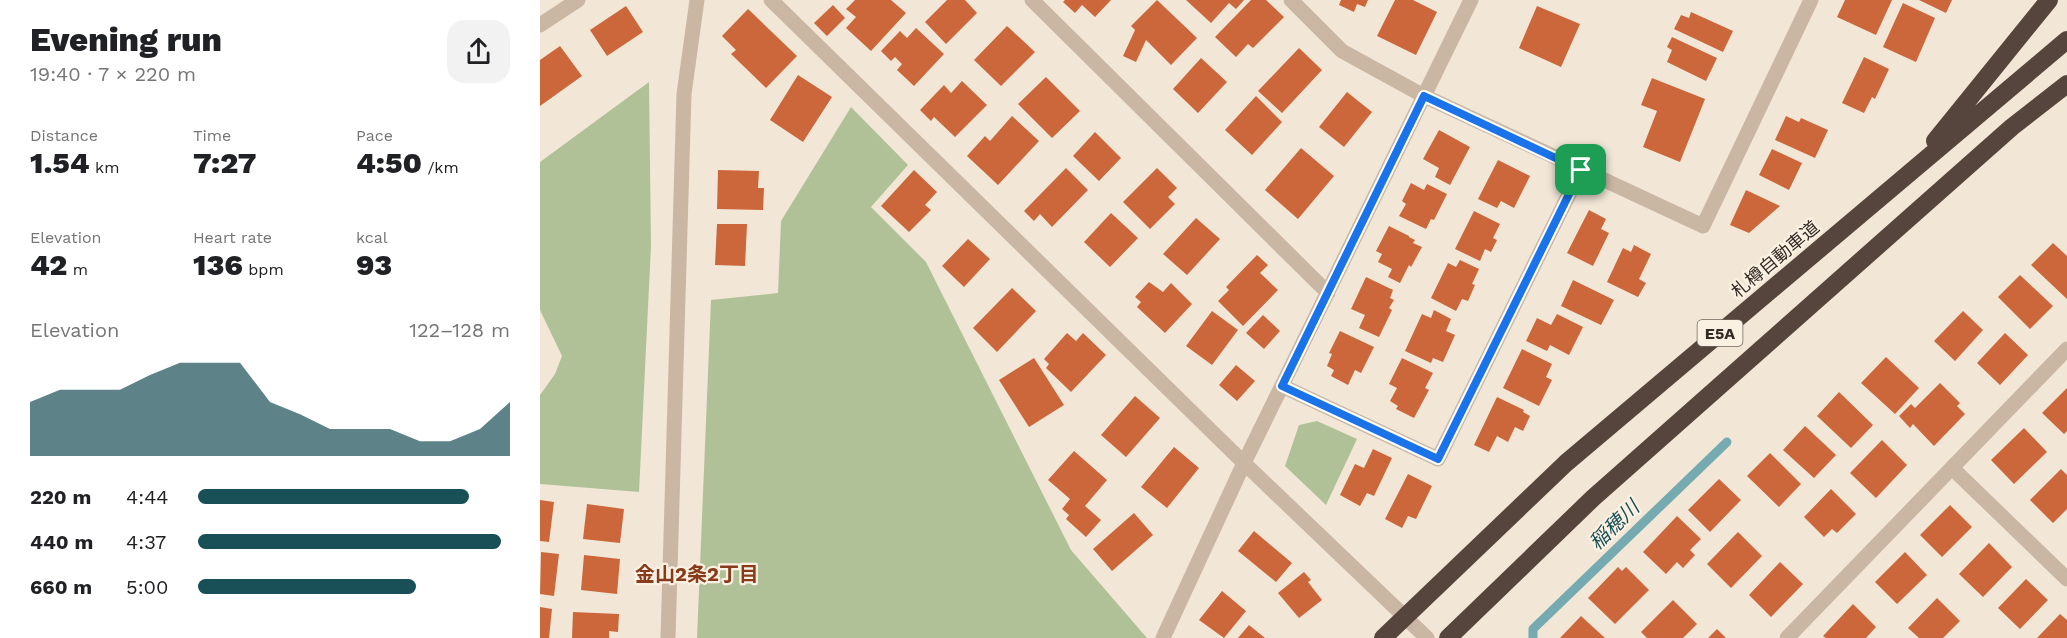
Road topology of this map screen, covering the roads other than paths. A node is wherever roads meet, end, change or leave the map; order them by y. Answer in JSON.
{"nodes":[{"id":1,"x":578,"y":0,"type":"edge"},
{"id":2,"x":697,"y":0,"type":"edge"},
{"id":3,"x":771,"y":0,"type":"edge"},
{"id":4,"x":1032,"y":0,"type":"edge"},
{"id":5,"x":1291,"y":0,"type":"edge"},
{"id":6,"x":1471,"y":0,"type":"edge"},
{"id":7,"x":1811,"y":0,"type":"edge"},
{"id":8,"x":2049,"y":0,"type":"edge"},
{"id":9,"x":540,"y":25,"type":"edge"},
{"id":10,"x":2067,"y":40,"type":"edge"},
{"id":11,"x":2067,"y":84,"type":"edge"},
{"id":12,"x":1424,"y":96,"type":"junction"},
{"id":13,"x":1581,"y":170,"type":"junction"},
{"id":14,"x":1907,"y":175,"type":"junction"},
{"id":15,"x":1328,"y":293,"type":"junction"},
{"id":16,"x":2067,"y":349,"type":"edge"},
{"id":17,"x":1282,"y":386,"type":"junction"},
{"id":18,"x":1244,"y":463,"type":"junction"},
{"id":19,"x":1952,"y":468,"type":"junction"},
{"id":20,"x":2067,"y":579,"type":"edge"},
{"id":21,"x":668,"y":638,"type":"edge"},
{"id":22,"x":1163,"y":638,"type":"edge"},
{"id":23,"x":1383,"y":638,"type":"edge"},
{"id":24,"x":1426,"y":638,"type":"edge"},
{"id":25,"x":1448,"y":638,"type":"edge"},
{"id":26,"x":1787,"y":638,"type":"edge"}],
"edges":[{"from":1,"to":9,"type":"street"},
{"from":2,"to":21,"type":"street"},
{"from":3,"to":18,"type":"street"},
{"from":4,"to":15,"type":"street"},
{"from":5,"to":12,"type":"street"},
{"from":6,"to":12,"type":"street"},
{"from":7,"to":13,"type":"street"},
{"from":8,"to":14,"type":"highway"},
{"from":10,"to":14,"type":"highway","name":"札樽自動車道","number":"E5A"},
{"from":11,"to":25,"type":"highway","number":"E5A"},
{"from":12,"to":13,"type":"street"},
{"from":12,"to":15,"type":"street"},
{"from":13,"to":17,"type":"street"},
{"from":14,"to":23,"type":"highway","name":"札樽自動車道","number":"E5A"},
{"from":15,"to":17,"type":"street"},
{"from":16,"to":19,"type":"street"},
{"from":17,"to":18,"type":"street"},
{"from":18,"to":22,"type":"street"},
{"from":18,"to":24,"type":"street"},
{"from":19,"to":20,"type":"street"},
{"from":19,"to":26,"type":"street"}]}
